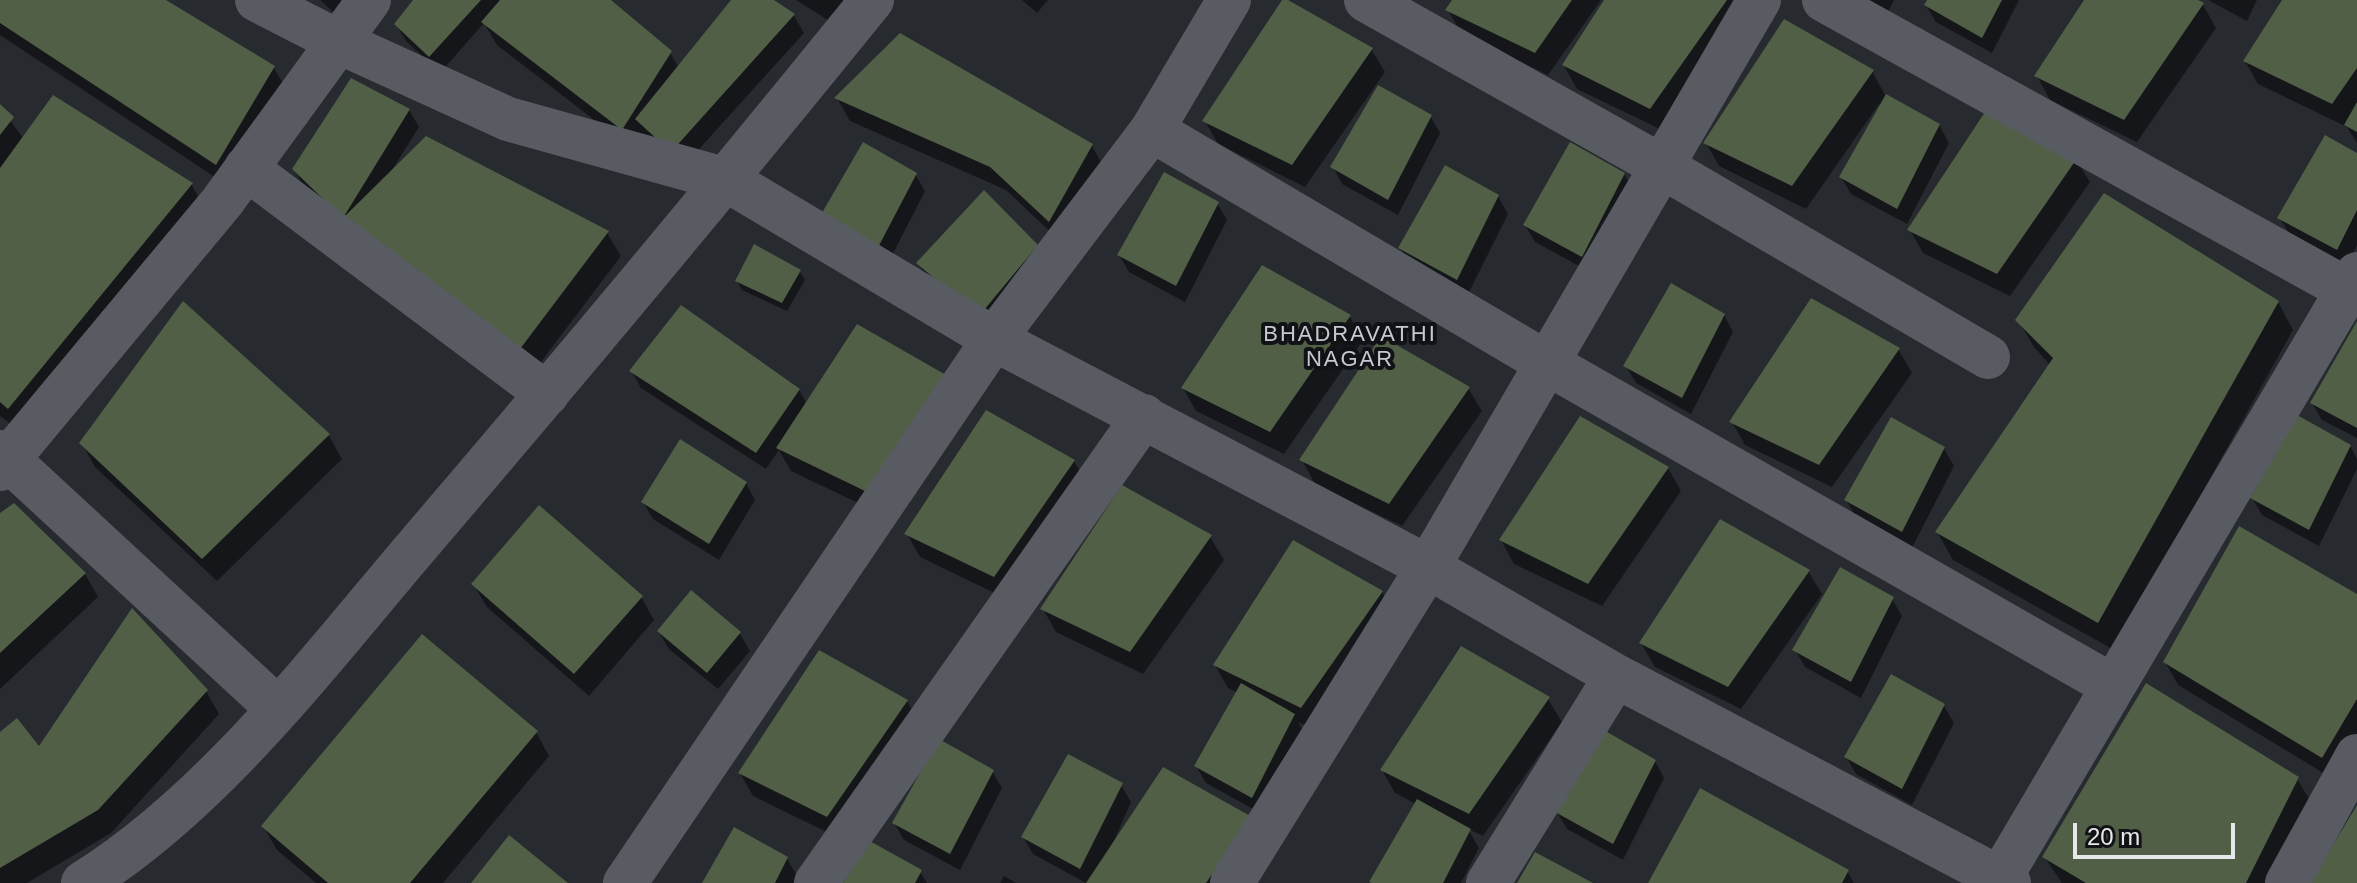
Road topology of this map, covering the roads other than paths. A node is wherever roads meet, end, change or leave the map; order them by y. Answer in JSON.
{"nodes":[{"id":1,"x":257,"y":0,"type":"edge"},
{"id":2,"x":369,"y":0,"type":"edge"},
{"id":3,"x":872,"y":0,"type":"edge"},
{"id":4,"x":1229,"y":0,"type":"edge"},
{"id":5,"x":1366,"y":0,"type":"edge"},
{"id":6,"x":1759,"y":0,"type":"edge"},
{"id":7,"x":1824,"y":0,"type":"edge"},
{"id":8,"x":339,"y":42,"type":"junction"},
{"id":9,"x":1152,"y":130,"type":"junction"},
{"id":10,"x":1661,"y":166,"type":"junction"},
{"id":11,"x":246,"y":168,"type":"junction"},
{"id":12,"x":727,"y":180,"type":"junction"},
{"id":13,"x":2354,"y":286,"type":"edge"},
{"id":14,"x":994,"y":339,"type":"junction"},
{"id":15,"x":1988,"y":357,"type":"dead end"},
{"id":16,"x":1545,"y":362,"type":"junction"},
{"id":17,"x":547,"y":394,"type":"junction"},
{"id":18,"x":1144,"y":416,"type":"junction"},
{"id":19,"x":3,"y":460,"type":"edge"},
{"id":20,"x":1428,"y":567,"type":"junction"},
{"id":21,"x":1616,"y":676,"type":"junction"},
{"id":22,"x":2113,"y":686,"type":"junction"},
{"id":23,"x":278,"y":709,"type":"junction"},
{"id":24,"x":2357,"y":756,"type":"edge"},
{"id":25,"x":89,"y":881,"type":"edge"},
{"id":26,"x":2005,"y":881,"type":"edge"},
{"id":27,"x":625,"y":883,"type":"edge"},
{"id":28,"x":816,"y":883,"type":"edge"},
{"id":29,"x":1232,"y":883,"type":"edge"},
{"id":30,"x":1488,"y":883,"type":"edge"},
{"id":31,"x":2287,"y":883,"type":"edge"}],
"edges":[{"from":1,"to":8,"type":"street"},
{"from":2,"to":8,"type":"street"},
{"from":3,"to":12,"type":"street"},
{"from":4,"to":9,"type":"street"},
{"from":5,"to":10,"type":"street"},
{"from":6,"to":10,"type":"street"},
{"from":7,"to":13,"type":"street"},
{"from":8,"to":11,"type":"street"},
{"from":8,"to":12,"type":"street"},
{"from":9,"to":14,"type":"street"},
{"from":9,"to":16,"type":"street"},
{"from":10,"to":15,"type":"street"},
{"from":10,"to":16,"type":"street"},
{"from":11,"to":17,"type":"street"},
{"from":11,"to":19,"type":"street"},
{"from":12,"to":14,"type":"street"},
{"from":12,"to":17,"type":"street"},
{"from":13,"to":22,"type":"street"},
{"from":14,"to":18,"type":"street"},
{"from":14,"to":27,"type":"street"},
{"from":16,"to":20,"type":"street"},
{"from":16,"to":22,"type":"street"},
{"from":17,"to":23,"type":"street"},
{"from":18,"to":20,"type":"street"},
{"from":18,"to":28,"type":"street"},
{"from":19,"to":23,"type":"street"},
{"from":20,"to":21,"type":"street"},
{"from":20,"to":29,"type":"street"},
{"from":21,"to":26,"type":"street"},
{"from":21,"to":30,"type":"street"},
{"from":22,"to":26,"type":"street"},
{"from":23,"to":25,"type":"street"},
{"from":24,"to":31,"type":"street"}]}
